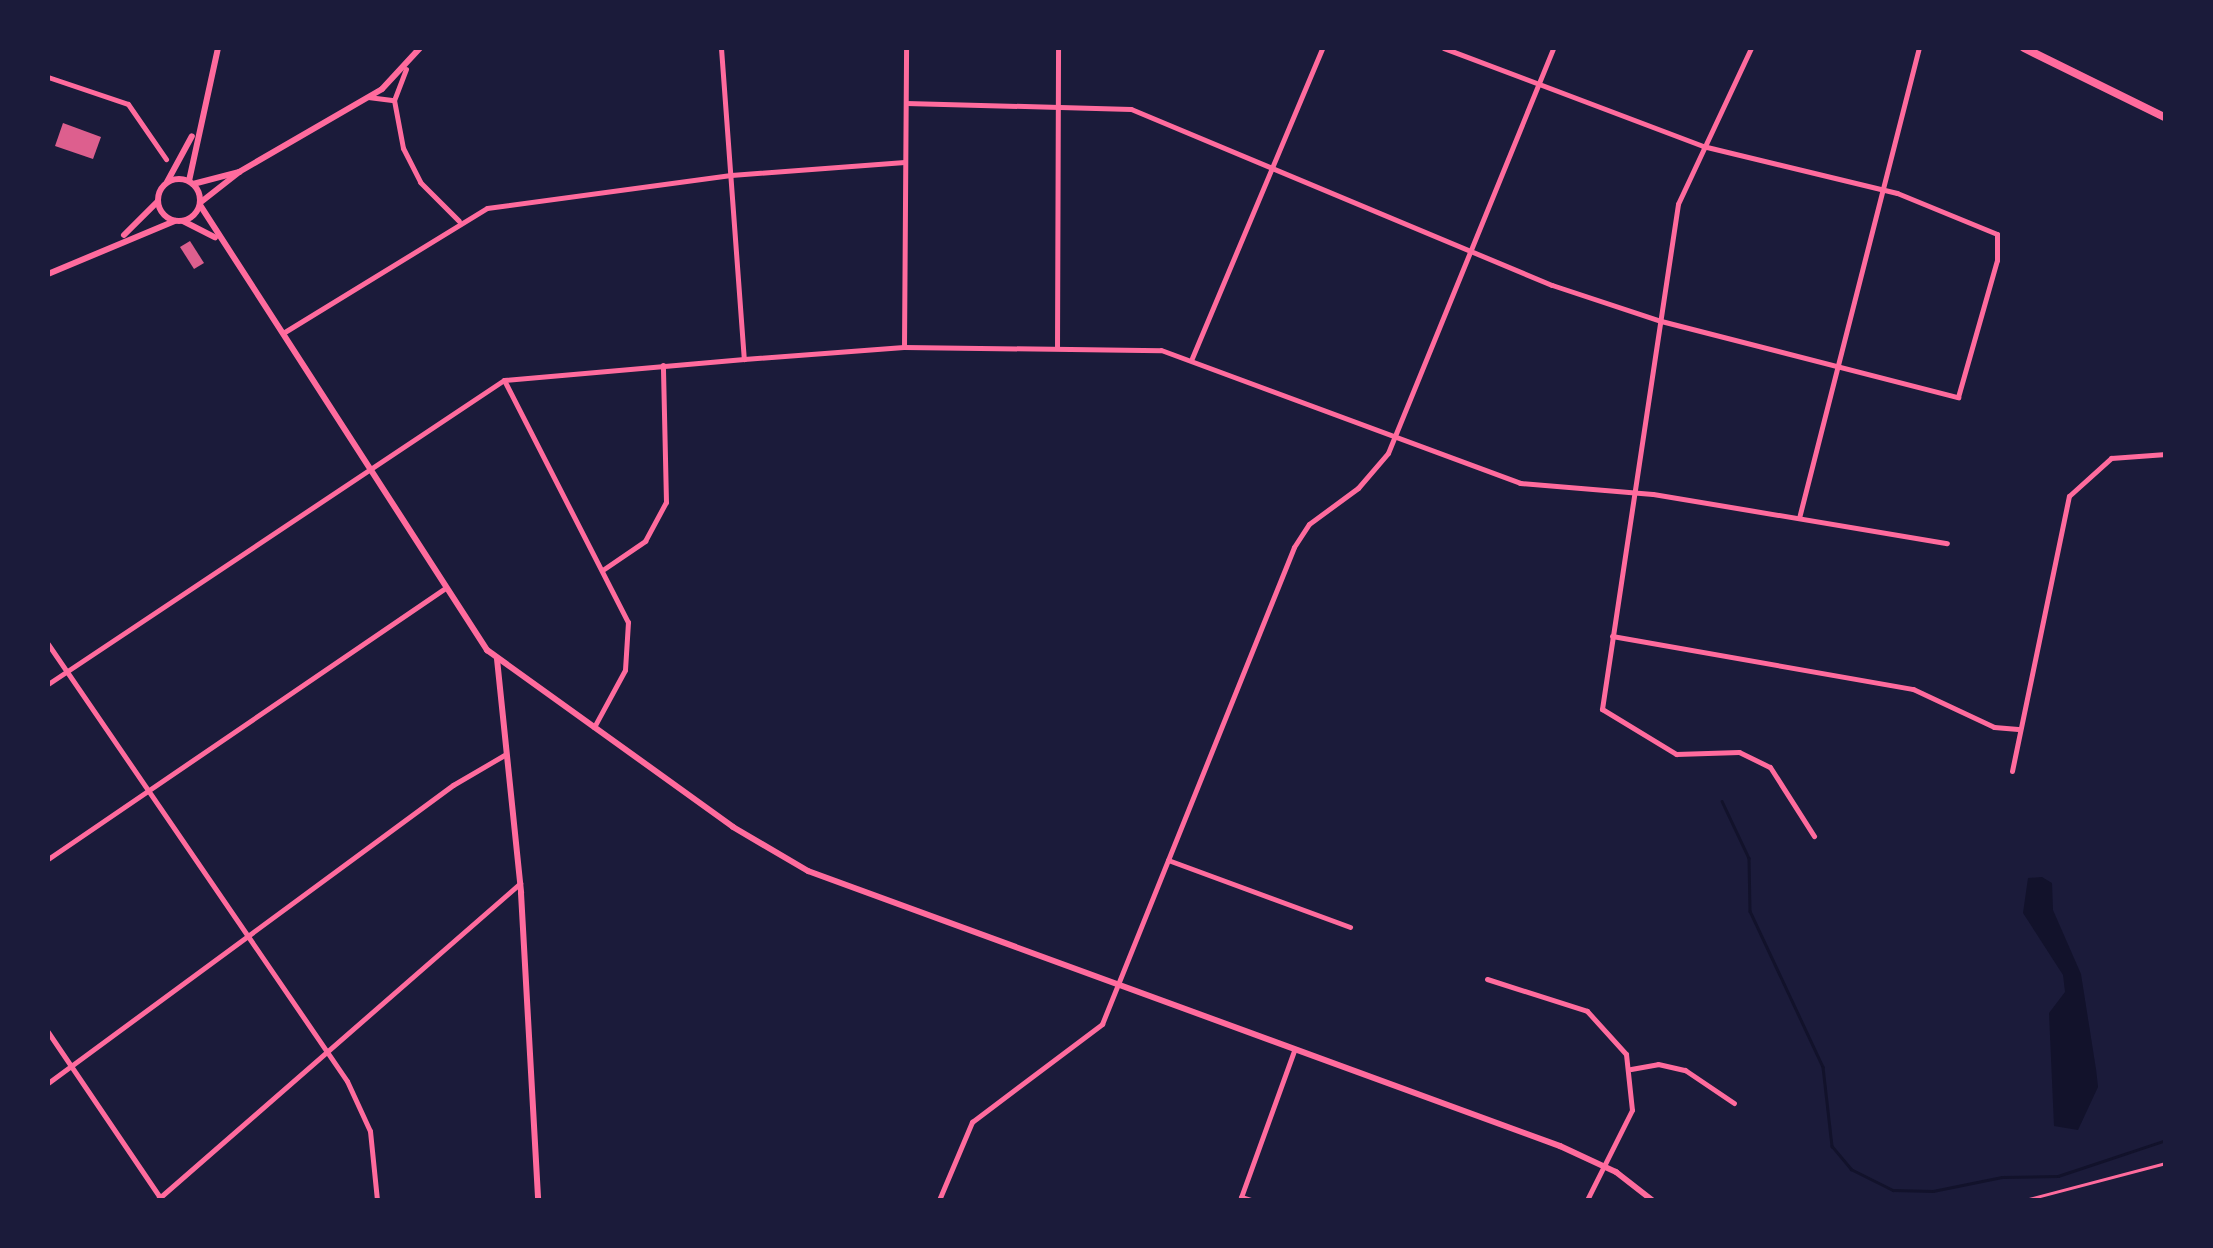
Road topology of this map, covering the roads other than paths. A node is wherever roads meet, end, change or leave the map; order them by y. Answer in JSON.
{"nodes":[{"id":1,"x":218,"y":48,"type":"edge"},
{"id":2,"x":420,"y":48,"type":"edge"},
{"id":3,"x":721,"y":48,"type":"edge"},
{"id":4,"x":906,"y":48,"type":"edge"},
{"id":5,"x":1058,"y":48,"type":"edge"},
{"id":6,"x":1322,"y":48,"type":"edge"},
{"id":7,"x":1444,"y":48,"type":"edge"},
{"id":8,"x":1554,"y":48,"type":"edge"},
{"id":9,"x":1751,"y":48,"type":"edge"},
{"id":10,"x":1919,"y":48,"type":"edge"},
{"id":11,"x":2024,"y":48,"type":"edge"},
{"id":12,"x":406,"y":69,"type":"junction"},
{"id":13,"x":48,"y":77,"type":"edge"},
{"id":14,"x":1536,"y":86,"type":"junction"},
{"id":15,"x":368,"y":97,"type":"junction"},
{"id":16,"x":394,"y":100,"type":"junction"},
{"id":17,"x":906,"y":103,"type":"junction"},
{"id":18,"x":1057,"y":105,"type":"junction"},
{"id":19,"x":2166,"y":118,"type":"edge"},
{"id":20,"x":195,"y":131,"type":"junction"},
{"id":21,"x":1702,"y":146,"type":"junction"},
{"id":22,"x":166,"y":160,"type":"dead end"},
{"id":23,"x":905,"y":162,"type":"junction"},
{"id":24,"x":1273,"y":165,"type":"junction"},
{"id":25,"x":239,"y":172,"type":"junction"},
{"id":26,"x":731,"y":175,"type":"junction"},
{"id":27,"x":191,"y":182,"type":"junction"},
{"id":28,"x":167,"y":183,"type":"junction"},
{"id":29,"x":1882,"y":190,"type":"junction"},
{"id":30,"x":158,"y":201,"type":"junction"},
{"id":31,"x":200,"y":204,"type":"junction"},
{"id":32,"x":178,"y":221,"type":"junction"},
{"id":33,"x":459,"y":221,"type":"junction"},
{"id":34,"x":216,"y":238,"type":"junction"},
{"id":35,"x":120,"y":239,"type":"junction"},
{"id":36,"x":1470,"y":252,"type":"junction"},
{"id":37,"x":48,"y":274,"type":"edge"},
{"id":38,"x":1661,"y":321,"type":"junction"},
{"id":39,"x":280,"y":335,"type":"junction"},
{"id":40,"x":904,"y":347,"type":"junction"},
{"id":41,"x":1057,"y":348,"type":"junction"},
{"id":42,"x":744,"y":358,"type":"junction"},
{"id":43,"x":1192,"y":359,"type":"junction"},
{"id":44,"x":1838,"y":364,"type":"junction"},
{"id":45,"x":664,"y":365,"type":"junction"},
{"id":46,"x":504,"y":380,"type":"junction"},
{"id":47,"x":1394,"y":438,"type":"junction"},
{"id":48,"x":2166,"y":454,"type":"edge"},
{"id":49,"x":367,"y":467,"type":"junction"},
{"id":50,"x":1634,"y":492,"type":"junction"},
{"id":51,"x":1799,"y":518,"type":"junction"},
{"id":52,"x":1948,"y":543,"type":"dead end"},
{"id":53,"x":604,"y":570,"type":"junction"},
{"id":54,"x":444,"y":588,"type":"junction"},
{"id":55,"x":1612,"y":636,"type":"junction"},
{"id":56,"x":48,"y":644,"type":"edge"},
{"id":57,"x":497,"y":658,"type":"junction"},
{"id":58,"x":66,"y":671,"type":"junction"},
{"id":59,"x":48,"y":684,"type":"edge"},
{"id":60,"x":594,"y":728,"type":"junction"},
{"id":61,"x":2018,"y":729,"type":"junction"},
{"id":62,"x":506,"y":754,"type":"junction"},
{"id":63,"x":2012,"y":771,"type":"dead end"},
{"id":64,"x":148,"y":791,"type":"junction"},
{"id":65,"x":1814,"y":836,"type":"dead end"},
{"id":66,"x":48,"y":859,"type":"edge"},
{"id":67,"x":1168,"y":860,"type":"junction"},
{"id":68,"x":520,"y":883,"type":"junction"},
{"id":69,"x":1350,"y":927,"type":"dead end"},
{"id":70,"x":247,"y":937,"type":"junction"},
{"id":71,"x":1487,"y":979,"type":"dead end"},
{"id":72,"x":1117,"y":989,"type":"junction"},
{"id":73,"x":48,"y":1032,"type":"edge"},
{"id":74,"x":1294,"y":1051,"type":"junction"},
{"id":75,"x":325,"y":1052,"type":"junction"},
{"id":76,"x":70,"y":1066,"type":"junction"},
{"id":77,"x":1631,"y":1069,"type":"junction"},
{"id":78,"x":48,"y":1083,"type":"edge"},
{"id":79,"x":1734,"y":1102,"type":"dead end"},
{"id":80,"x":1606,"y":1167,"type":"junction"},
{"id":81,"x":1241,"y":1199,"type":"edge"},
{"id":82,"x":160,"y":1200,"type":"edge"},
{"id":83,"x":377,"y":1200,"type":"edge"},
{"id":84,"x":538,"y":1200,"type":"edge"},
{"id":85,"x":939,"y":1200,"type":"edge"},
{"id":86,"x":1251,"y":1200,"type":"edge"},
{"id":87,"x":1587,"y":1200,"type":"edge"},
{"id":88,"x":1652,"y":1200,"type":"edge"}],
"edges":[{"from":1,"to":20,"type":"street"},
{"from":2,"to":12,"type":"street"},
{"from":3,"to":26,"type":"street"},
{"from":4,"to":17,"type":"street"},
{"from":5,"to":18,"type":"street"},
{"from":6,"to":24,"type":"street"},
{"from":7,"to":14,"type":"street"},
{"from":8,"to":14,"type":"street"},
{"from":9,"to":21,"type":"street"},
{"from":10,"to":29,"type":"street"},
{"from":11,"to":19,"type":"main road"},
{"from":12,"to":15,"type":"street"},
{"from":12,"to":16,"type":"street"},
{"from":13,"to":22,"type":"street"},
{"from":14,"to":21,"type":"street"},
{"from":14,"to":36,"type":"street"},
{"from":15,"to":16,"type":"street"},
{"from":15,"to":25,"type":"street"},
{"from":16,"to":33,"type":"street"},
{"from":17,"to":18,"type":"street"},
{"from":17,"to":23,"type":"street"},
{"from":18,"to":24,"type":"street"},
{"from":18,"to":41,"type":"street"},
{"from":20,"to":27,"type":"street"},
{"from":20,"to":28,"type":"street"},
{"from":21,"to":29,"type":"street"},
{"from":21,"to":38,"type":"street"},
{"from":23,"to":26,"type":"street"},
{"from":23,"to":40,"type":"street"},
{"from":24,"to":36,"type":"street"},
{"from":24,"to":43,"type":"street"},
{"from":25,"to":27,"type":"street"},
{"from":25,"to":31,"type":"street"},
{"from":26,"to":33,"type":"street"},
{"from":26,"to":42,"type":"street"},
{"from":27,"to":28,"type":"street"},
{"from":27,"to":31,"type":"street"},
{"from":28,"to":30,"type":"street"},
{"from":29,"to":44,"type":"street"},
{"from":29,"to":44,"type":"street"},
{"from":30,"to":32,"type":"street"},
{"from":30,"to":35,"type":"street"},
{"from":31,"to":32,"type":"street"},
{"from":31,"to":34,"type":"street"},
{"from":32,"to":34,"type":"street"},
{"from":32,"to":35,"type":"street"},
{"from":33,"to":39,"type":"street"},
{"from":34,"to":39,"type":"street"},
{"from":35,"to":37,"type":"street"},
{"from":36,"to":38,"type":"street"},
{"from":36,"to":47,"type":"street"},
{"from":38,"to":44,"type":"street"},
{"from":38,"to":50,"type":"street"},
{"from":39,"to":49,"type":"street"},
{"from":40,"to":41,"type":"street"},
{"from":40,"to":42,"type":"street"},
{"from":41,"to":43,"type":"street"},
{"from":42,"to":45,"type":"street"},
{"from":43,"to":47,"type":"street"},
{"from":44,"to":51,"type":"street"},
{"from":45,"to":46,"type":"street"},
{"from":45,"to":53,"type":"street"},
{"from":46,"to":49,"type":"street"},
{"from":46,"to":53,"type":"street"},
{"from":47,"to":50,"type":"street"},
{"from":47,"to":67,"type":"street"},
{"from":48,"to":61,"type":"street"},
{"from":49,"to":54,"type":"street"},
{"from":49,"to":58,"type":"street"},
{"from":50,"to":51,"type":"street"},
{"from":50,"to":55,"type":"street"},
{"from":51,"to":52,"type":"street"},
{"from":53,"to":60,"type":"street"},
{"from":54,"to":57,"type":"street"},
{"from":54,"to":64,"type":"street"},
{"from":55,"to":61,"type":"street"},
{"from":55,"to":65,"type":"street"},
{"from":56,"to":58,"type":"street"},
{"from":57,"to":60,"type":"street"},
{"from":57,"to":62,"type":"street"},
{"from":58,"to":59,"type":"street"},
{"from":58,"to":64,"type":"street"},
{"from":60,"to":72,"type":"street"},
{"from":61,"to":63,"type":"street"},
{"from":62,"to":68,"type":"street"},
{"from":62,"to":70,"type":"street"},
{"from":64,"to":66,"type":"street"},
{"from":64,"to":70,"type":"street"},
{"from":67,"to":69,"type":"street"},
{"from":67,"to":72,"type":"street"},
{"from":68,"to":75,"type":"street"},
{"from":68,"to":84,"type":"street"},
{"from":70,"to":75,"type":"street"},
{"from":70,"to":76,"type":"street"},
{"from":71,"to":77,"type":"street"},
{"from":72,"to":74,"type":"street"},
{"from":72,"to":85,"type":"street"},
{"from":73,"to":76,"type":"street"},
{"from":74,"to":80,"type":"street"},
{"from":74,"to":81,"type":"street"},
{"from":75,"to":82,"type":"street"},
{"from":75,"to":83,"type":"street"},
{"from":76,"to":78,"type":"street"},
{"from":76,"to":82,"type":"street"},
{"from":77,"to":79,"type":"street"},
{"from":77,"to":80,"type":"street"},
{"from":80,"to":87,"type":"street"},
{"from":80,"to":88,"type":"street"},
{"from":81,"to":86,"type":"street"}]}
